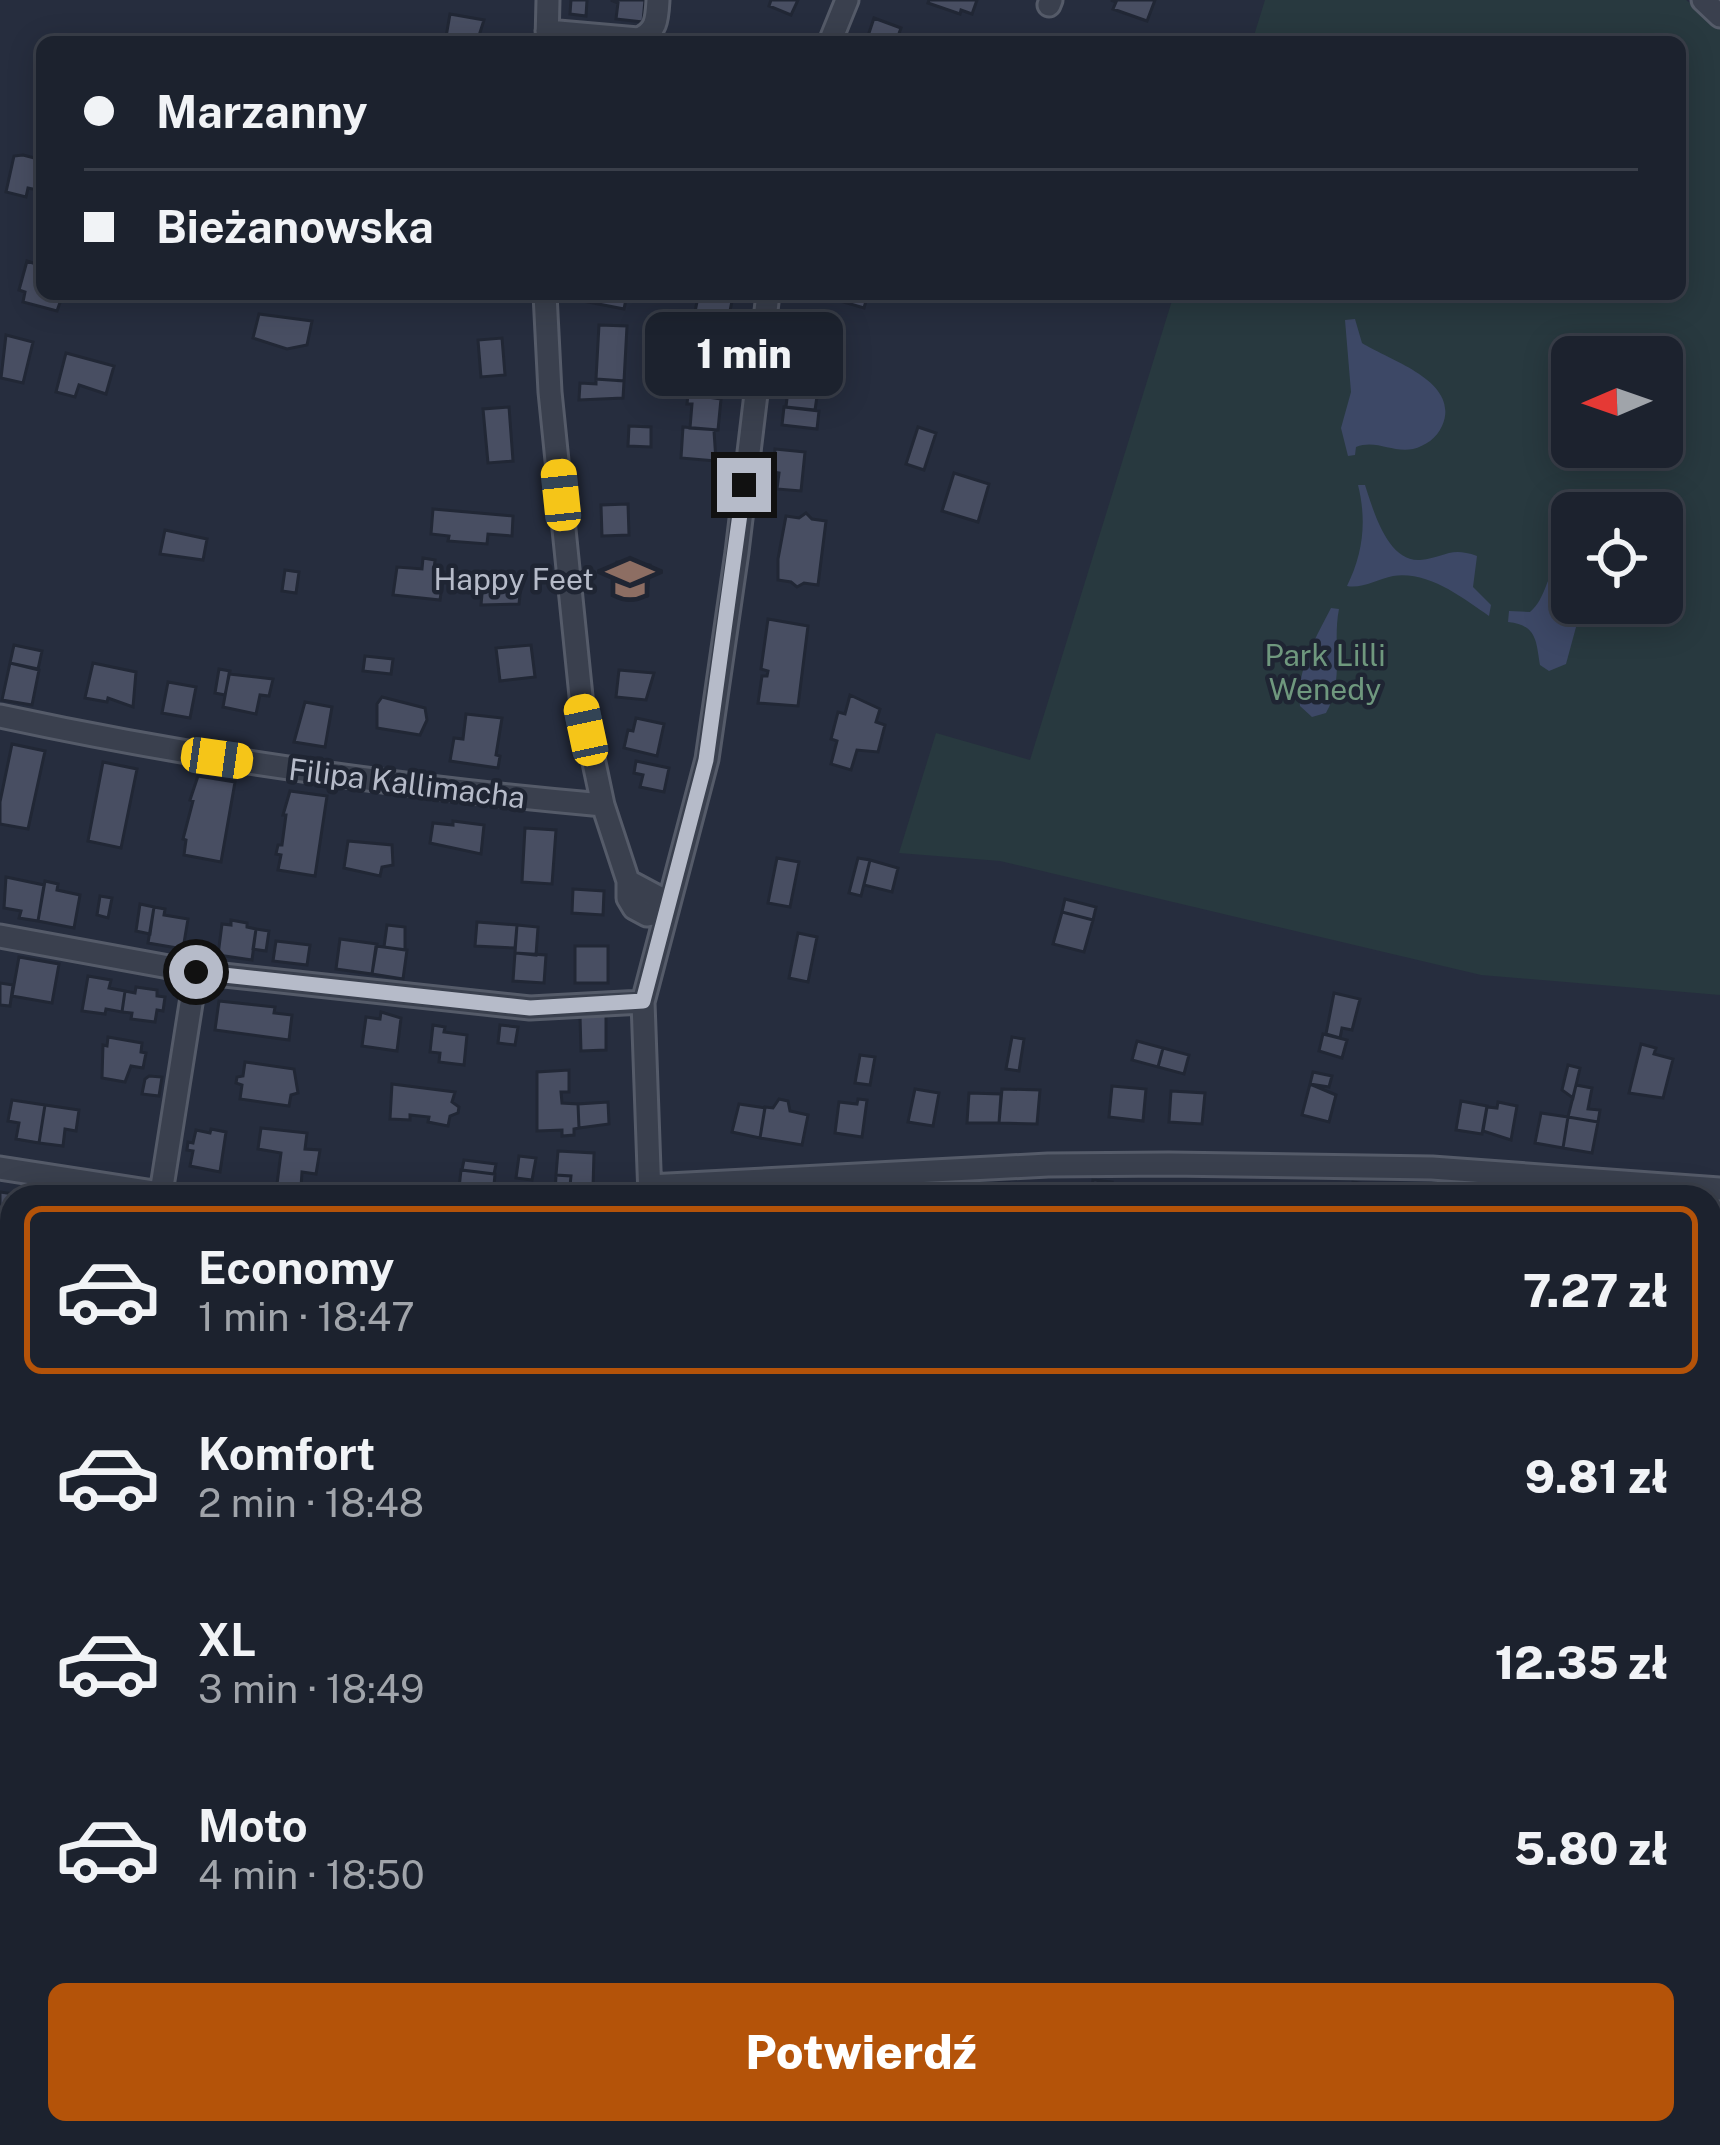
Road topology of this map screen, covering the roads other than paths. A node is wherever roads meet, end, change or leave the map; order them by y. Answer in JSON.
{"nodes":[{"id":1,"x":548,"y":0,"type":"edge"},
{"id":2,"x":658,"y":0,"type":"edge"},
{"id":3,"x":847,"y":0,"type":"edge"},
{"id":4,"x":1703,"y":0,"type":"edge"},
{"id":5,"x":1720,"y":16,"type":"edge"},
{"id":6,"x":548,"y":36,"type":"edge"},
{"id":7,"x":645,"y":36,"type":"edge"},
{"id":8,"x":832,"y":36,"type":"edge"},
{"id":9,"x":545,"y":300,"type":"edge"},
{"id":10,"x":767,"y":300,"type":"edge"},
{"id":11,"x":0,"y":716,"type":"edge"},
{"id":12,"x":603,"y":805,"type":"junction"},
{"id":13,"x":666,"y":911,"type":"junction"},
{"id":14,"x":0,"y":936,"type":"edge"},
{"id":15,"x":196,"y":972,"type":"junction"},
{"id":16,"x":643,"y":1001,"type":"junction"},
{"id":17,"x":0,"y":1168,"type":"edge"},
{"id":18,"x":109,"y":1185,"type":"edge"},
{"id":19,"x":162,"y":1185,"type":"edge"},
{"id":20,"x":649,"y":1185,"type":"edge"},
{"id":21,"x":741,"y":1185,"type":"edge"},
{"id":22,"x":1665,"y":1185,"type":"edge"}],
"edges":[{"from":1,"to":6,"type":"street"},
{"from":2,"to":7,"type":"street"},
{"from":3,"to":8,"type":"street"},
{"from":4,"to":5,"type":"street"},
{"from":9,"to":12,"type":"street"},
{"from":10,"to":13,"type":"street"},
{"from":11,"to":12,"type":"street","name":"Filipa Kallimacha"},
{"from":12,"to":13,"type":"street"},
{"from":13,"to":16,"type":"street"},
{"from":14,"to":15,"type":"street"},
{"from":15,"to":16,"type":"street"},
{"from":15,"to":19,"type":"street"},
{"from":16,"to":20,"type":"street"},
{"from":17,"to":18,"type":"street"},
{"from":21,"to":22,"type":"street"}]}
